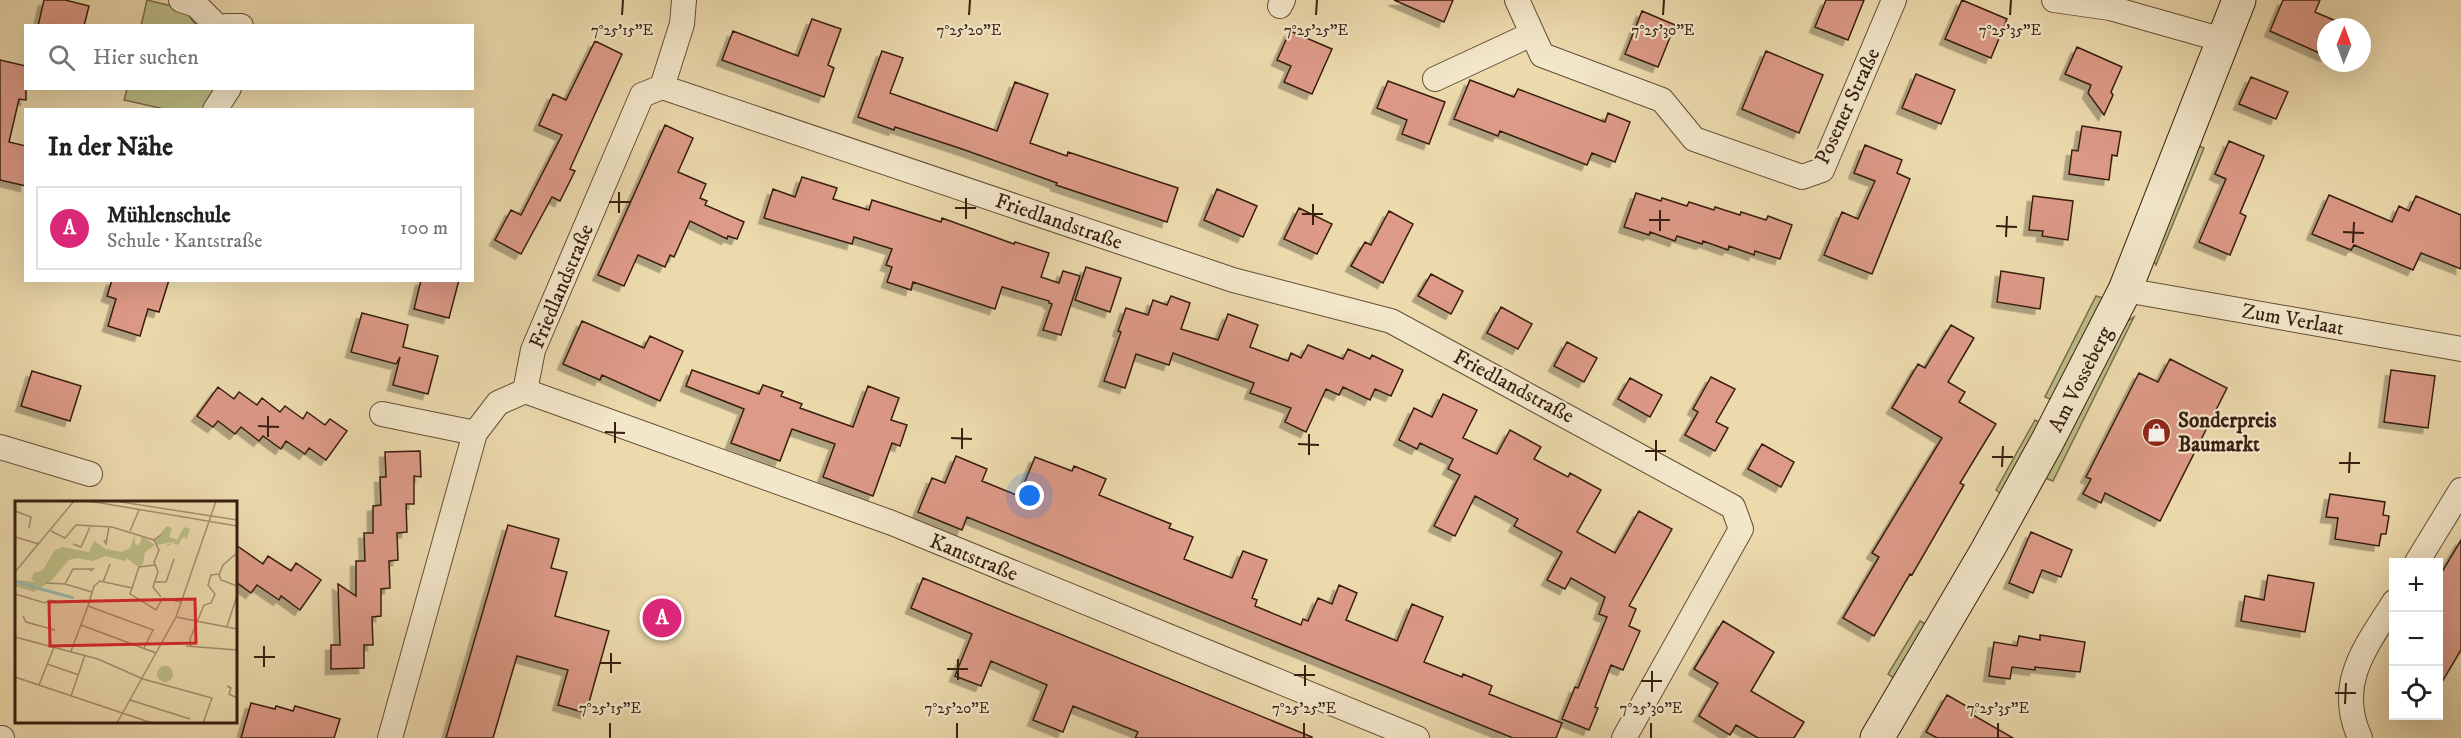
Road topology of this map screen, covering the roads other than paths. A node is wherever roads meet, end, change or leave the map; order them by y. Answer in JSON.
{"nodes":[{"id":1,"x":181,"y":0,"type":"edge"},
{"id":2,"x":684,"y":0,"type":"edge"},
{"id":3,"x":1517,"y":0,"type":"edge"},
{"id":4,"x":1894,"y":0,"type":"edge"},
{"id":5,"x":2054,"y":0,"type":"edge"},
{"id":6,"x":2239,"y":0,"type":"edge"},
{"id":7,"x":215,"y":24,"type":"edge"},
{"id":8,"x":1532,"y":34,"type":"junction"},
{"id":9,"x":2223,"y":40,"type":"junction"},
{"id":10,"x":1435,"y":79,"type":"dead end"},
{"id":11,"x":662,"y":87,"type":"junction"},
{"id":12,"x":228,"y":90,"type":"edge"},
{"id":13,"x":216,"y":108,"type":"edge"},
{"id":14,"x":2125,"y":290,"type":"junction"},
{"id":15,"x":2461,"y":349,"type":"edge"},
{"id":16,"x":525,"y":391,"type":"junction"},
{"id":17,"x":382,"y":414,"type":"dead end"},
{"id":18,"x":475,"y":433,"type":"junction"},
{"id":19,"x":0,"y":447,"type":"edge"},
{"id":20,"x":90,"y":474,"type":"dead end"},
{"id":21,"x":2461,"y":490,"type":"edge"},
{"id":22,"x":2419,"y":558,"type":"edge"},
{"id":23,"x":2389,"y":610,"type":"edge"},
{"id":24,"x":390,"y":738,"type":"edge"},
{"id":25,"x":1417,"y":738,"type":"edge"},
{"id":26,"x":1624,"y":738,"type":"edge"},
{"id":27,"x":1877,"y":738,"type":"edge"},
{"id":28,"x":2360,"y":738,"type":"edge"}],
"edges":[{"from":1,"to":7,"type":"street"},
{"from":2,"to":11,"type":"street"},
{"from":3,"to":8,"type":"street","name":"Posener Straße"},
{"from":4,"to":8,"type":"street","name":"Posener Straße"},
{"from":5,"to":9,"type":"street"},
{"from":6,"to":9,"type":"street","name":"Am Vosseberg"},
{"from":8,"to":10,"type":"street"},
{"from":9,"to":14,"type":"street","name":"Am Vosseberg"},
{"from":11,"to":16,"type":"street","name":"Friedlandstraße"},
{"from":11,"to":26,"type":"street","name":"Friedlandstraße"},
{"from":12,"to":13,"type":"street"},
{"from":14,"to":15,"type":"street","name":"Zum Verlaat"},
{"from":14,"to":27,"type":"street","name":"Am Vosseberg"},
{"from":16,"to":18,"type":"street"},
{"from":16,"to":25,"type":"street","name":"Kantstraße"},
{"from":17,"to":18,"type":"street"},
{"from":18,"to":24,"type":"street"},
{"from":19,"to":20,"type":"street"},
{"from":21,"to":22,"type":"street"},
{"from":23,"to":28,"type":"street"}]}
